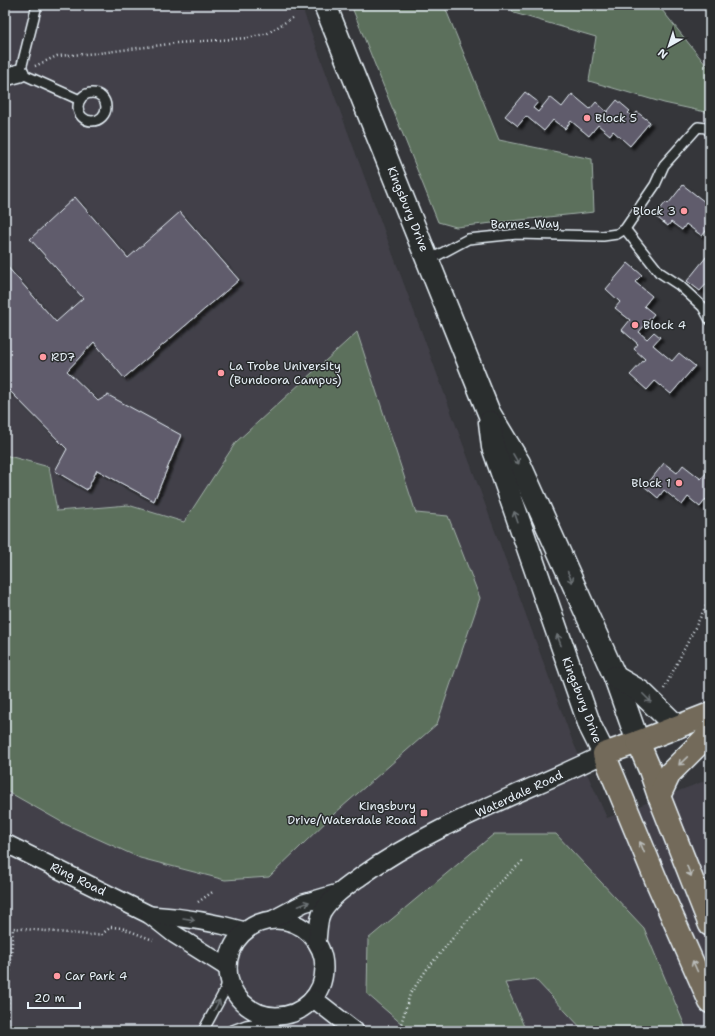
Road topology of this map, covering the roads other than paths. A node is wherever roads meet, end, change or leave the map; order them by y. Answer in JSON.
{"nodes":[{"id":1,"x":37,"y":5,"type":"edge"},
{"id":2,"x":325,"y":5,"type":"edge"},
{"id":3,"x":12,"y":75,"type":"edge"},
{"id":4,"x":80,"y":100,"type":"dead end"},
{"id":5,"x":710,"y":132,"type":"edge"},
{"id":6,"x":625,"y":229,"type":"junction"},
{"id":7,"x":429,"y":260,"type":"junction"},
{"id":8,"x":710,"y":320,"type":"edge"},
{"id":9,"x":489,"y":413,"type":"junction"},
{"id":10,"x":615,"y":677,"type":"junction"},
{"id":11,"x":710,"y":714,"type":"edge"},
{"id":12,"x":677,"y":727,"type":"junction"},
{"id":13,"x":710,"y":733,"type":"edge"},
{"id":14,"x":638,"y":742,"type":"junction"},
{"id":15,"x":604,"y":754,"type":"junction"},
{"id":16,"x":658,"y":796,"type":"junction"},
{"id":17,"x":5,"y":843,"type":"edge"},
{"id":18,"x":338,"y":893,"type":"junction"},
{"id":19,"x":150,"y":915,"type":"junction"},
{"id":20,"x":272,"y":920,"type":"junction"},
{"id":21,"x":710,"y":925,"type":"edge"},
{"id":22,"x":245,"y":931,"type":"junction"},
{"id":23,"x":318,"y":942,"type":"junction"},
{"id":24,"x":229,"y":973,"type":"junction"},
{"id":25,"x":314,"y":999,"type":"junction"},
{"id":26,"x":710,"y":1002,"type":"edge"},
{"id":27,"x":290,"y":1015,"type":"junction"},
{"id":28,"x":203,"y":1031,"type":"edge"},
{"id":29,"x":230,"y":1031,"type":"edge"},
{"id":30,"x":355,"y":1031,"type":"edge"}],
"edges":[{"from":1,"to":3,"type":"lane"},
{"from":2,"to":7,"type":"main road","name":"Kingsbury Drive"},
{"from":3,"to":4,"type":"lane"},
{"from":5,"to":6,"type":"lane"},
{"from":6,"to":7,"type":"lane","name":"Barnes Way"},
{"from":6,"to":8,"type":"lane"},
{"from":7,"to":9,"type":"main road","name":"Kingsbury Drive"},
{"from":9,"to":10,"type":"main road","name":"Kingsbury Drive","one_way":true},
{"from":15,"to":9,"type":"main road","name":"Kingsbury Drive","one_way":true},
{"from":10,"to":12,"type":"main road","one_way":true},
{"from":10,"to":14,"type":"main road","name":"Kingsbury Drive"},
{"from":11,"to":12,"type":"main road","name":"Waterdale Road"},
{"from":12,"to":14,"type":"main road","name":"Waterdale Road"},
{"from":13,"to":16,"type":"main road","one_way":true},
{"from":14,"to":15,"type":"main road","name":"Waterdale Road"},
{"from":14,"to":16,"type":"main road","name":"Kingsbury Drive"},
{"from":15,"to":18,"type":"street","name":"Waterdale Road"},
{"from":26,"to":15,"type":"main road","name":"Kingsbury Drive","one_way":true},
{"from":16,"to":21,"type":"main road","name":"Kingsbury Drive","one_way":true},
{"from":17,"to":19,"type":"street","name":"Ring Road"},
{"from":20,"to":18,"type":"street","name":"Waterdale Road","one_way":true},
{"from":18,"to":23,"type":"street","name":"Waterdale Road"},
{"from":19,"to":22,"type":"street","name":"Ring Road","one_way":true},
{"from":19,"to":24,"type":"street","name":"Ring Road"},
{"from":20,"to":22,"type":"street"},
{"from":20,"to":23,"type":"street"},
{"from":22,"to":24,"type":"street"},
{"from":23,"to":25,"type":"street"},
{"from":24,"to":27,"type":"street"},
{"from":28,"to":24,"type":"lane","one_way":true},
{"from":25,"to":27,"type":"street"},
{"from":25,"to":30,"type":"street"},
{"from":27,"to":29,"type":"lane"}]}
